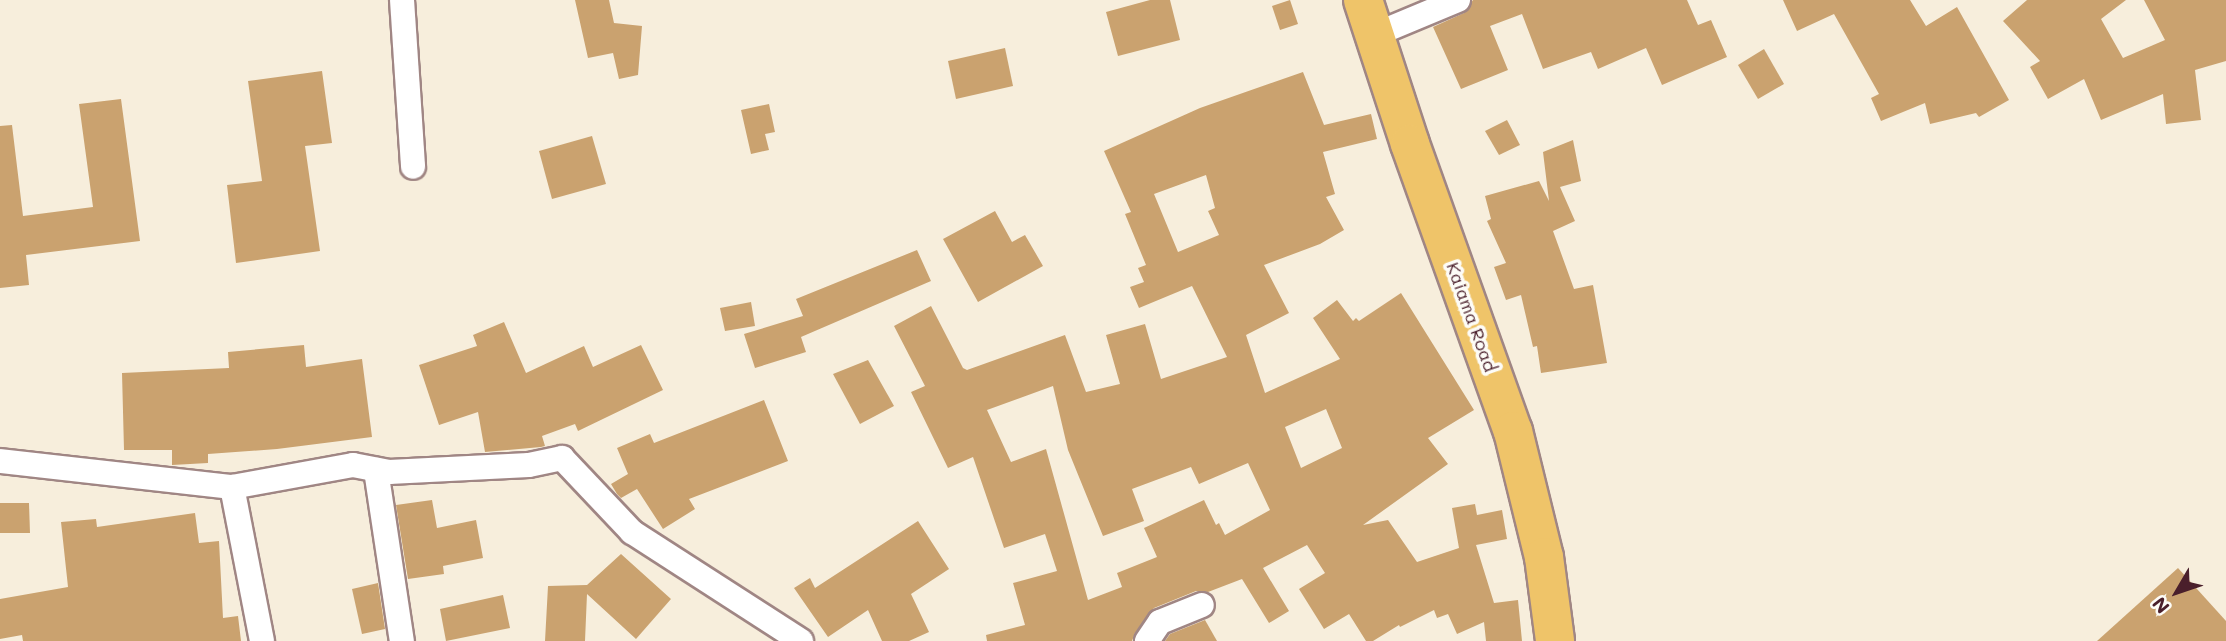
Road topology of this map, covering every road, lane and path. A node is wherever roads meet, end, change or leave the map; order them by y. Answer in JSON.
{"nodes":[{"id":1,"x":402,"y":0,"type":"edge"},
{"id":2,"x":1458,"y":0,"type":"edge"},
{"id":3,"x":1368,"y":17,"type":"edge"},
{"id":4,"x":413,"y":167,"type":"dead end"},
{"id":5,"x":0,"y":461,"type":"edge"},
{"id":6,"x":376,"y":470,"type":"junction"},
{"id":7,"x":232,"y":487,"type":"junction"},
{"id":8,"x":1202,"y":605,"type":"dead end"},
{"id":9,"x":262,"y":641,"type":"edge"},
{"id":10,"x":402,"y":641,"type":"edge"},
{"id":11,"x":801,"y":641,"type":"edge"},
{"id":12,"x":1147,"y":641,"type":"edge"},
{"id":13,"x":1555,"y":641,"type":"edge"}],
"edges":[{"from":1,"to":4,"type":"street"},
{"from":2,"to":3,"type":"street"},
{"from":3,"to":13,"type":"highway","name":"Kaiama Road"},
{"from":5,"to":7,"type":"street"},
{"from":6,"to":7,"type":"street"},
{"from":6,"to":10,"type":"street"},
{"from":6,"to":11,"type":"street"},
{"from":7,"to":9,"type":"street"},
{"from":8,"to":12,"type":"street"}]}
